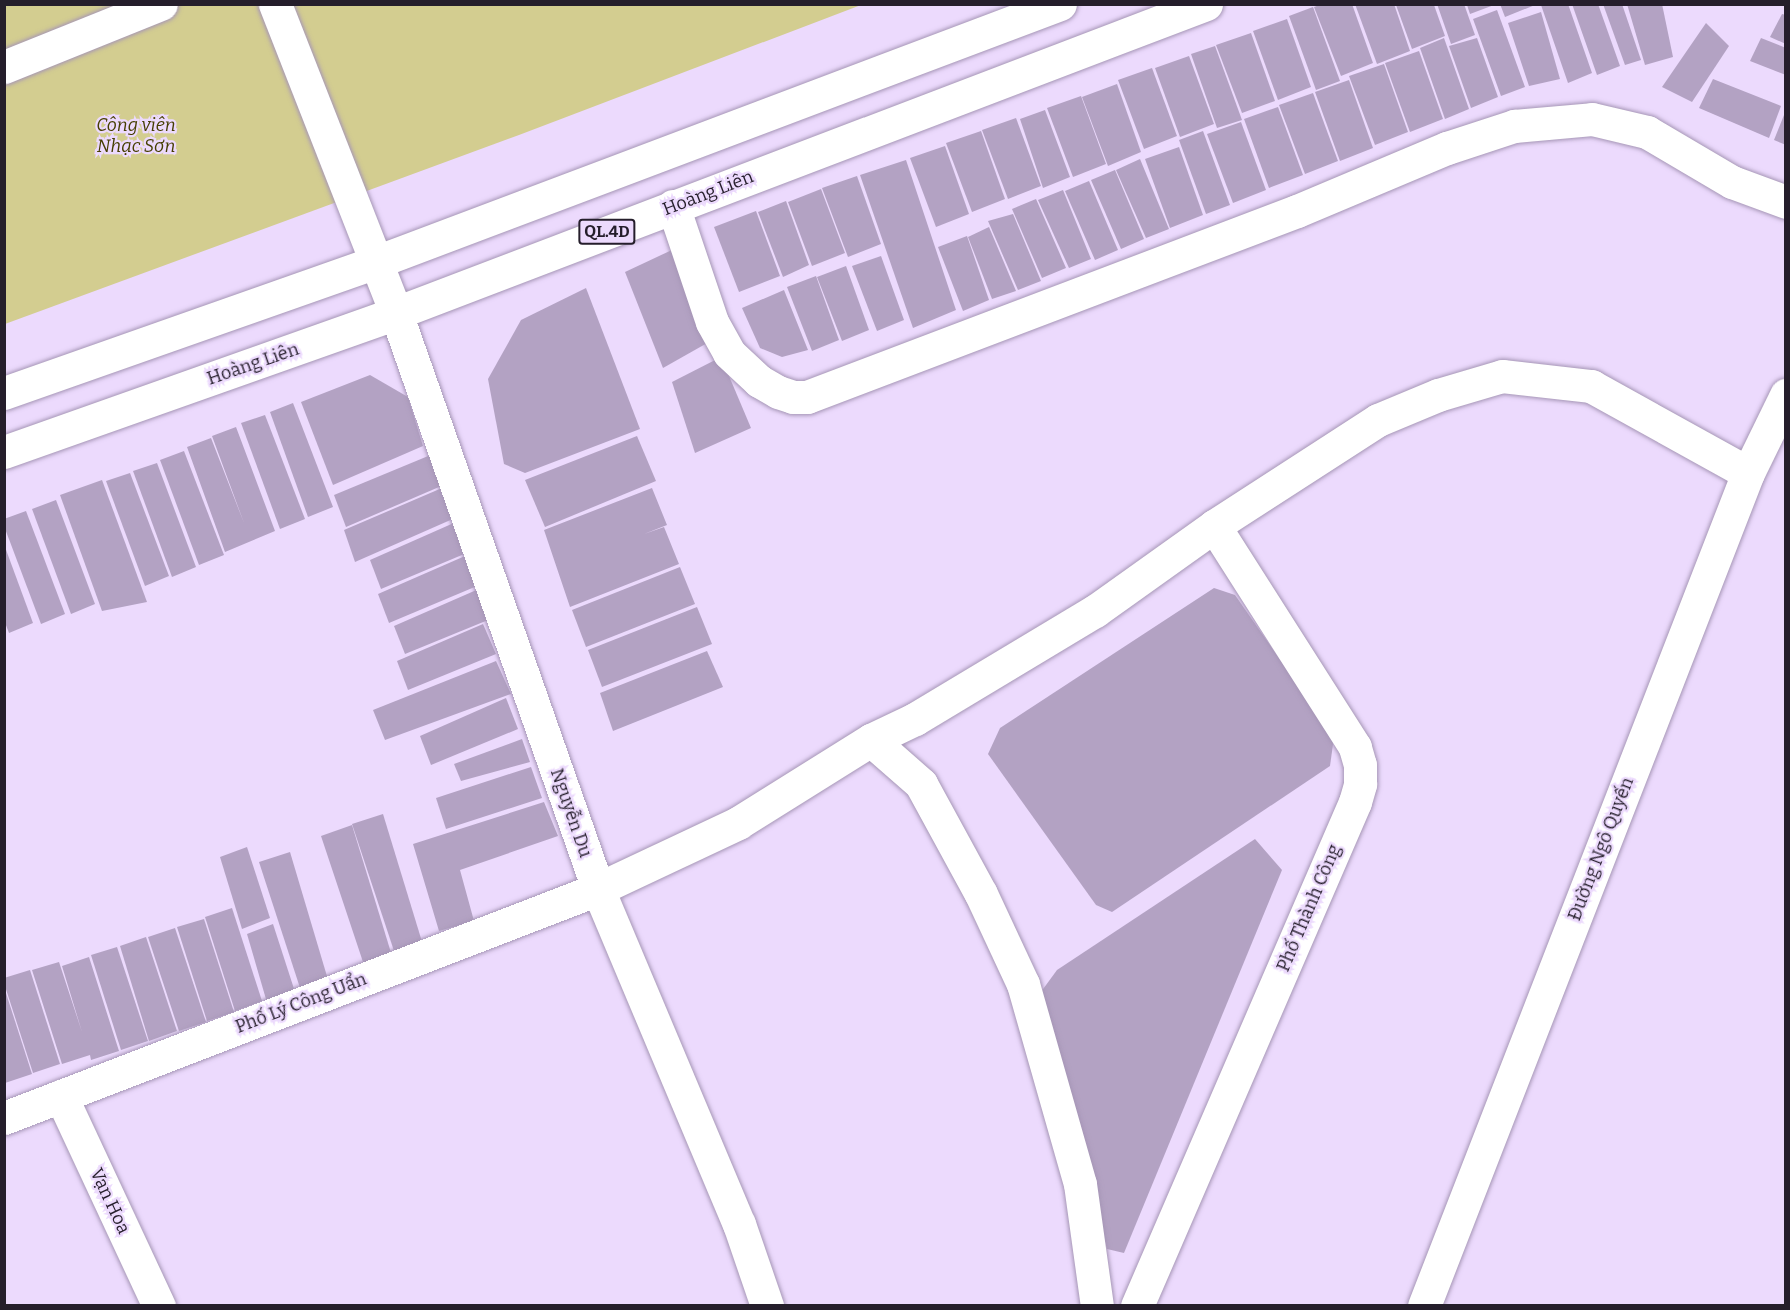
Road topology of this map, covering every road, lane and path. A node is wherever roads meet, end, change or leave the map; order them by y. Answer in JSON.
{"nodes":[{"id":1,"x":161,"y":4,"type":"edge"},
{"id":2,"x":275,"y":4,"type":"edge"},
{"id":3,"x":1060,"y":4,"type":"edge"},
{"id":4,"x":1206,"y":4,"type":"edge"},
{"id":5,"x":4,"y":67,"type":"edge"},
{"id":6,"x":1785,"y":202,"type":"edge"},
{"id":7,"x":673,"y":206,"type":"junction"},
{"id":8,"x":376,"y":262,"type":"junction"},
{"id":9,"x":396,"y":313,"type":"junction"},
{"id":10,"x":4,"y":393,"type":"edge"},
{"id":11,"x":1785,"y":395,"type":"edge"},
{"id":12,"x":4,"y":452,"type":"edge"},
{"id":13,"x":1748,"y":473,"type":"junction"},
{"id":14,"x":1214,"y":526,"type":"junction"},
{"id":15,"x":871,"y":740,"type":"junction"},
{"id":16,"x":598,"y":889,"type":"junction"},
{"id":17,"x":61,"y":1096,"type":"junction"},
{"id":18,"x":4,"y":1118,"type":"edge"},
{"id":19,"x":159,"y":1305,"type":"edge"},
{"id":20,"x":766,"y":1305,"type":"edge"},
{"id":21,"x":1097,"y":1305,"type":"edge"},
{"id":22,"x":1137,"y":1305,"type":"edge"},
{"id":23,"x":1424,"y":1305,"type":"edge"}],
"edges":[{"from":1,"to":5,"type":"street"},
{"from":2,"to":8,"type":"street","name":"Nguyễn Du"},
{"from":3,"to":8,"type":"street"},
{"from":4,"to":7,"type":"street","name":"Hoàng Liên","number":"QL.4D"},
{"from":6,"to":7,"type":"street"},
{"from":7,"to":9,"type":"street","name":"Hoàng Liên","number":"QL.4D"},
{"from":8,"to":9,"type":"street","name":"Nguyễn Du"},
{"from":8,"to":10,"type":"street"},
{"from":9,"to":12,"type":"street","name":"Hoàng Liên","number":"QL.4D"},
{"from":9,"to":16,"type":"street","name":"Nguyễn Du"},
{"from":11,"to":13,"type":"street","name":"Đường Ngô Quyến"},
{"from":13,"to":14,"type":"street","name":"Phố Lý Công Uẩn"},
{"from":13,"to":23,"type":"street","name":"Đường Ngô Quyến"},
{"from":14,"to":15,"type":"street","name":"Phố Lý Công Uẩn"},
{"from":14,"to":22,"type":"street","name":"Phố Thành Công"},
{"from":15,"to":16,"type":"street","name":"Phố Lý Công Uẩn"},
{"from":15,"to":21,"type":"street"},
{"from":16,"to":17,"type":"street","name":"Phố Lý Công Uẩn"},
{"from":16,"to":20,"type":"street","name":"Nguyễn Du"},
{"from":17,"to":18,"type":"street","name":"Phố Lý Công Uẩn"},
{"from":17,"to":19,"type":"street","name":"Vạn Hoa"}]}
